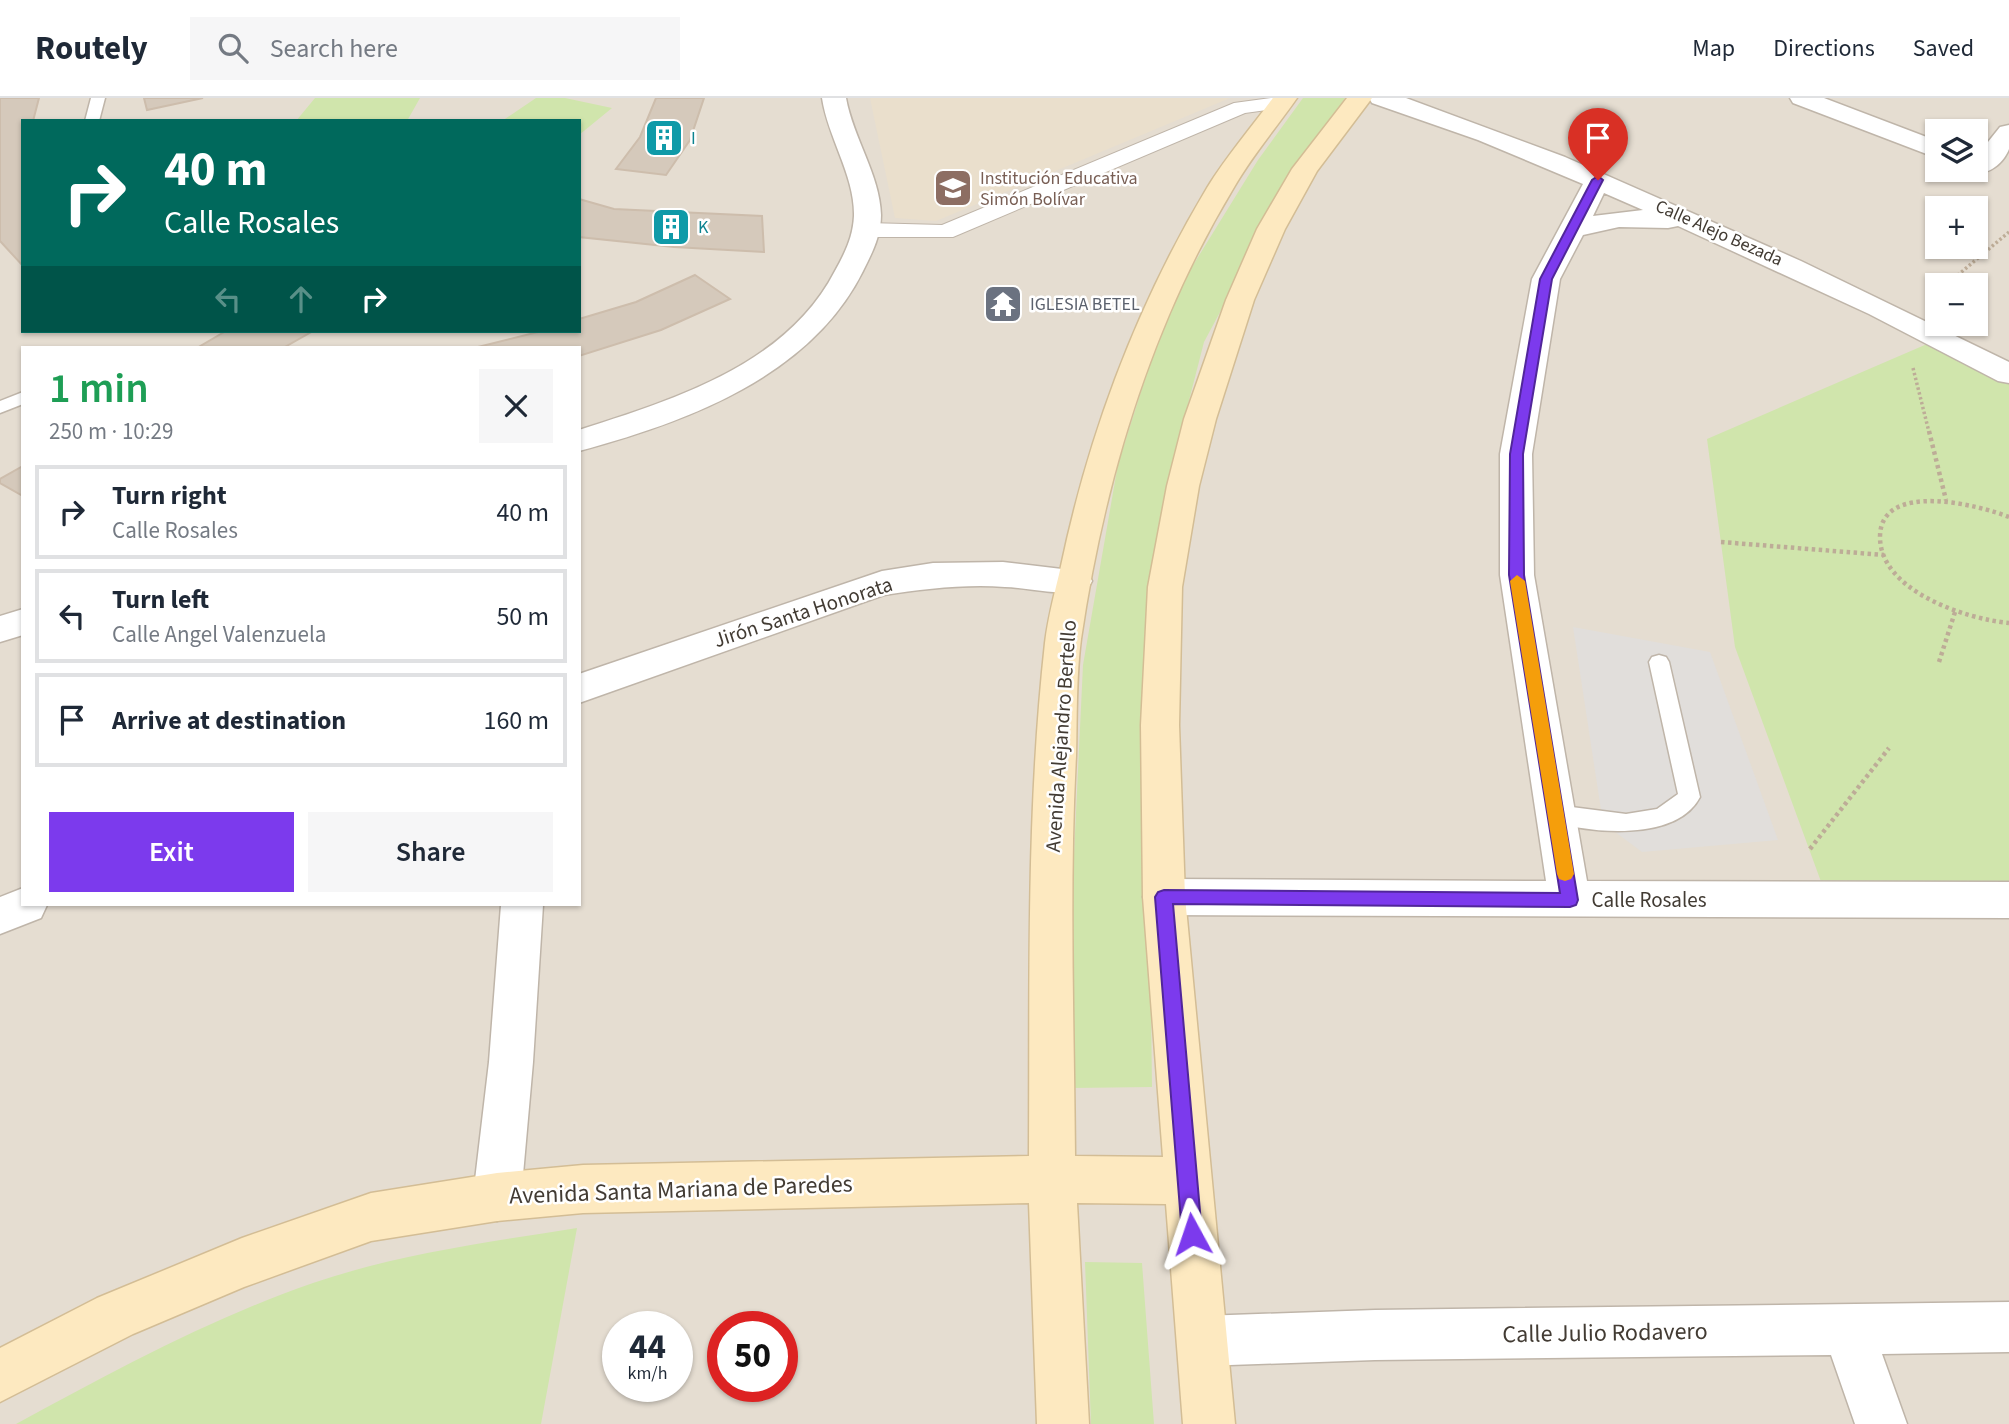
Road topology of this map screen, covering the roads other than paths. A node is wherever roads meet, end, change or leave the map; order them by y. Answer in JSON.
{"nodes":[{"id":1,"x":98,"y":98,"type":"edge"},
{"id":2,"x":834,"y":98,"type":"edge"},
{"id":3,"x":1360,"y":98,"type":"edge"},
{"id":4,"x":1381,"y":98,"type":"edge"},
{"id":5,"x":1802,"y":98,"type":"edge"},
{"id":6,"x":1283,"y":101,"type":"edge"},
{"id":7,"x":93,"y":119,"type":"edge"},
{"id":8,"x":2009,"y":132,"type":"edge"},
{"id":9,"x":1925,"y":145,"type":"edge"},
{"id":10,"x":1988,"y":166,"type":"edge"},
{"id":11,"x":1598,"y":180,"type":"junction"},
{"id":12,"x":1693,"y":222,"type":"junction"},
{"id":13,"x":867,"y":230,"type":"junction"},
{"id":14,"x":1571,"y":230,"type":"junction"},
{"id":15,"x":2009,"y":373,"type":"edge"},
{"id":16,"x":21,"y":398,"type":"edge"},
{"id":17,"x":0,"y":408,"type":"edge"},
{"id":18,"x":581,"y":440,"type":"edge"},
{"id":19,"x":1075,"y":580,"type":"junction"},
{"id":20,"x":21,"y":623,"type":"edge"},
{"id":21,"x":0,"y":629,"type":"edge"},
{"id":22,"x":1659,"y":662,"type":"dead end"},
{"id":23,"x":581,"y":689,"type":"edge"},
{"id":24,"x":1556,"y":814,"type":"junction"},
{"id":25,"x":1164,"y":897,"type":"junction"},
{"id":26,"x":1570,"y":900,"type":"junction"},
{"id":27,"x":2009,"y":900,"type":"edge"},
{"id":28,"x":24,"y":906,"type":"edge"},
{"id":29,"x":522,"y":906,"type":"edge"},
{"id":30,"x":0,"y":916,"type":"edge"},
{"id":31,"x":1052,"y":1178,"type":"junction"},
{"id":32,"x":1188,"y":1181,"type":"junction"},
{"id":33,"x":497,"y":1197,"type":"junction"},
{"id":34,"x":2009,"y":1326,"type":"edge"},
{"id":35,"x":1848,"y":1330,"type":"junction"},
{"id":36,"x":1202,"y":1341,"type":"junction"},
{"id":37,"x":0,"y":1376,"type":"edge"},
{"id":38,"x":1063,"y":1424,"type":"edge"},
{"id":39,"x":1209,"y":1424,"type":"edge"},
{"id":40,"x":1881,"y":1424,"type":"edge"}],
"edges":[{"from":1,"to":7,"type":"lane"},
{"from":2,"to":13,"type":"street"},
{"from":3,"to":25,"type":"main road"},
{"from":4,"to":11,"type":"street","name":"Calle Alejo Bezada"},
{"from":5,"to":9,"type":"street"},
{"from":6,"to":13,"type":"street"},
{"from":6,"to":19,"type":"main road","name":"Avenida Alejandro Bertello"},
{"from":8,"to":10,"type":"street"},
{"from":11,"to":12,"type":"street","name":"Calle Alejo Bezada"},
{"from":11,"to":14,"type":"street"},
{"from":12,"to":14,"type":"street"},
{"from":12,"to":15,"type":"street","name":"Calle Alejo Bezada"},
{"from":13,"to":18,"type":"street"},
{"from":14,"to":24,"type":"street"},
{"from":16,"to":17,"type":"lane"},
{"from":19,"to":23,"type":"street","name":"Jirón Santa Honorata"},
{"from":19,"to":31,"type":"main road","name":"Avenida Alejandro Bertello"},
{"from":20,"to":21,"type":"street"},
{"from":22,"to":24,"type":"lane"},
{"from":24,"to":26,"type":"street"},
{"from":25,"to":26,"type":"street","name":"Calle Rosales"},
{"from":25,"to":32,"type":"main road"},
{"from":26,"to":27,"type":"street","name":"Calle Rosales"},
{"from":28,"to":30,"type":"street"},
{"from":29,"to":33,"type":"street"},
{"from":31,"to":32,"type":"main road","name":"Avenida Santa Mariana de Paredes"},
{"from":31,"to":33,"type":"main road","name":"Avenida Santa Mariana de Paredes"},
{"from":31,"to":38,"type":"main road","name":"Avenida Alejandro Bertello"},
{"from":32,"to":36,"type":"main road"},
{"from":33,"to":37,"type":"main road","name":"Avenida Santa Mariana de Paredes"},
{"from":34,"to":35,"type":"street","name":"Calle Julio Rodavero"},
{"from":35,"to":36,"type":"street","name":"Calle Julio Rodavero"},
{"from":35,"to":40,"type":"street"},
{"from":36,"to":39,"type":"main road"}]}
